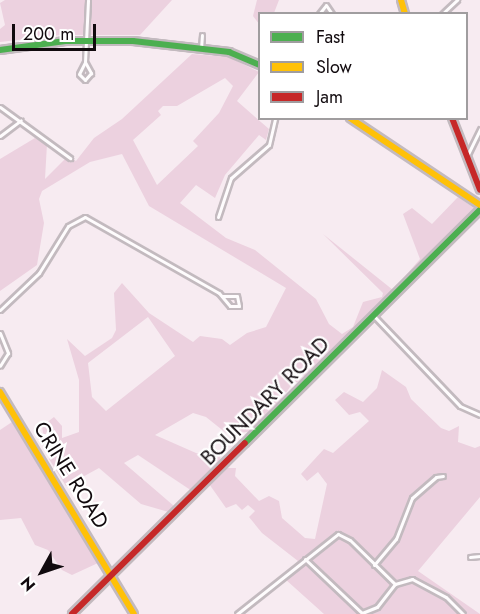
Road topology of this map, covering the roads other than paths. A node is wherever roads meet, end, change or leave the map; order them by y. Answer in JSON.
{"nodes":[{"id":1,"x":88,"y":0,"type":"edge"},
{"id":2,"x":457,"y":0,"type":"edge"},
{"id":3,"x":321,"y":12,"type":"edge"},
{"id":4,"x":331,"y":12,"type":"edge"},
{"id":5,"x":444,"y":12,"type":"edge"},
{"id":6,"x":202,"y":35,"type":"dead end"},
{"id":7,"x":85,"y":41,"type":"junction"},
{"id":8,"x":201,"y":49,"type":"junction"},
{"id":9,"x":0,"y":50,"type":"edge"},
{"id":10,"x":85,"y":62,"type":"junction"},
{"id":11,"x":258,"y":63,"type":"edge"},
{"id":12,"x":0,"y":107,"type":"edge"},
{"id":13,"x":21,"y":120,"type":"junction"},
{"id":14,"x":275,"y":120,"type":"edge"},
{"id":15,"x":353,"y":120,"type":"edge"},
{"id":16,"x":453,"y":120,"type":"edge"},
{"id":17,"x":480,"y":129,"type":"edge"},
{"id":18,"x":0,"y":136,"type":"edge"},
{"id":19,"x":468,"y":154,"type":"junction"},
{"id":20,"x":70,"y":158,"type":"dead end"},
{"id":21,"x":480,"y":190,"type":"edge"},
{"id":22,"x":480,"y":205,"type":"edge"},
{"id":23,"x":480,"y":210,"type":"edge"},
{"id":24,"x":218,"y":217,"type":"dead end"},
{"id":25,"x":222,"y":296,"type":"junction"},
{"id":26,"x":0,"y":310,"type":"edge"},
{"id":27,"x":374,"y":316,"type":"junction"},
{"id":28,"x":0,"y":333,"type":"edge"},
{"id":29,"x":0,"y":366,"type":"edge"},
{"id":30,"x":0,"y":392,"type":"edge"},
{"id":31,"x":480,"y":415,"type":"edge"},
{"id":32,"x":443,"y":476,"type":"dead end"},
{"id":33,"x":480,"y":556,"type":"edge"},
{"id":34,"x":470,"y":557,"type":"dead end"},
{"id":35,"x":305,"y":559,"type":"junction"},
{"id":36,"x":374,"y":565,"type":"junction"},
{"id":37,"x":113,"y":575,"type":"junction"},
{"id":38,"x":395,"y":584,"type":"junction"},
{"id":39,"x":72,"y":614,"type":"edge"},
{"id":40,"x":134,"y":614,"type":"edge"},
{"id":41,"x":237,"y":614,"type":"edge"},
{"id":42,"x":463,"y":614,"type":"edge"}],
"edges":[{"from":1,"to":7,"type":"street"},
{"from":2,"to":5,"type":"street"},
{"from":3,"to":4,"type":"street"},
{"from":6,"to":8,"type":"street"},
{"from":7,"to":8,"type":"street"},
{"from":7,"to":9,"type":"street"},
{"from":7,"to":10,"type":"street"},
{"from":8,"to":11,"type":"street"},
{"from":10,"to":10,"type":"street"},
{"from":12,"to":13,"type":"street"},
{"from":13,"to":18,"type":"street"},
{"from":13,"to":20,"type":"street"},
{"from":14,"to":24,"type":"street"},
{"from":15,"to":22,"type":"street"},
{"from":16,"to":19,"type":"street"},
{"from":17,"to":19,"type":"street"},
{"from":19,"to":21,"type":"street"},
{"from":23,"to":27,"type":"street","name":"BOUNDARY ROAD"},
{"from":25,"to":25,"type":"street"},
{"from":25,"to":26,"type":"street"},
{"from":27,"to":31,"type":"street"},
{"from":27,"to":37,"type":"street","name":"BOUNDARY ROAD"},
{"from":28,"to":29,"type":"street"},
{"from":30,"to":37,"type":"street","name":"CRINE ROAD"},
{"from":32,"to":36,"type":"street"},
{"from":33,"to":34,"type":"street"},
{"from":35,"to":36,"type":"street"},
{"from":35,"to":38,"type":"street"},
{"from":35,"to":41,"type":"street"},
{"from":36,"to":38,"type":"street"},
{"from":37,"to":39,"type":"street","name":"BOUNDARY ROAD"},
{"from":37,"to":40,"type":"street","name":"CRINE ROAD"},
{"from":38,"to":42,"type":"street"}]}
